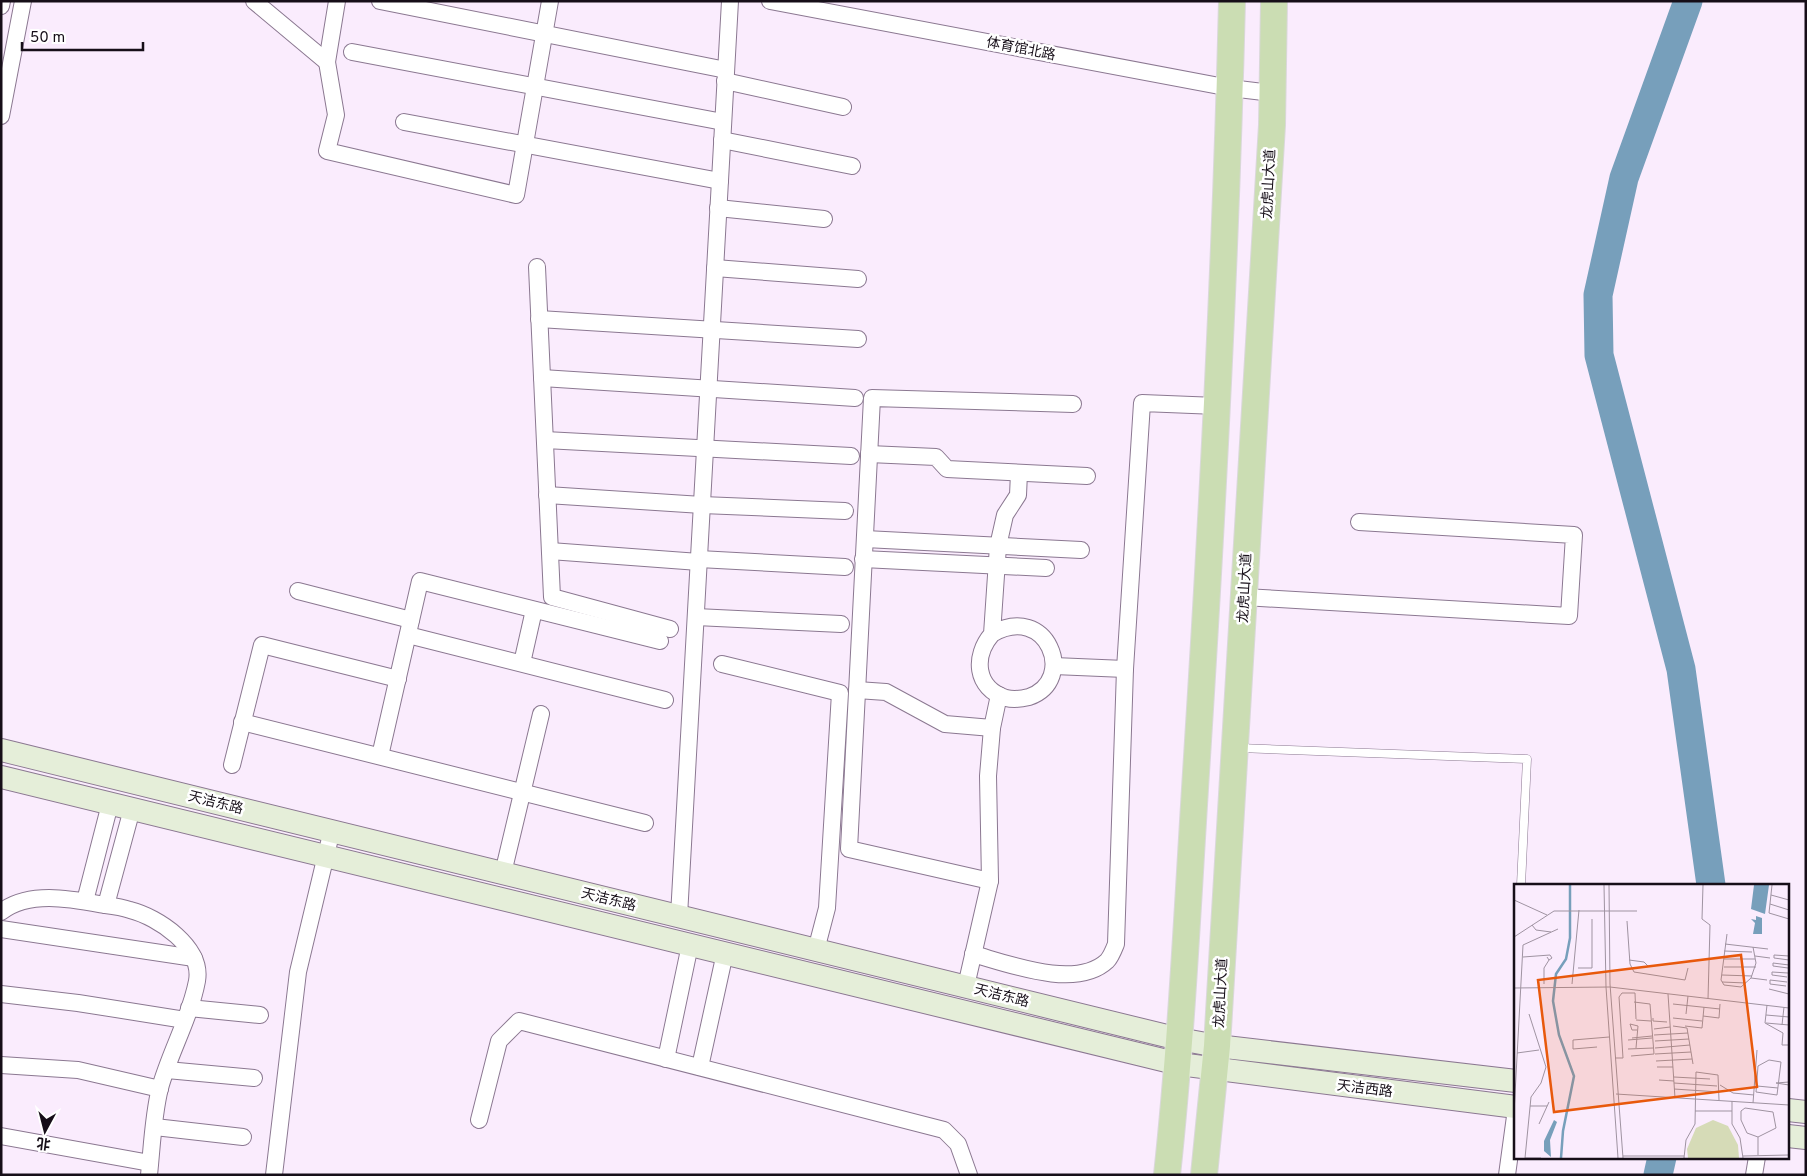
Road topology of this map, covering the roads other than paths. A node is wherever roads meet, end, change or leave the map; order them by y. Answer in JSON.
{"nodes":[{"id":1,"x":2,"y":1,"type":"edge"},
{"id":2,"x":23,"y":1,"type":"edge"},
{"id":3,"x":254,"y":1,"type":"edge"},
{"id":4,"x":337,"y":1,"type":"edge"},
{"id":5,"x":380,"y":1,"type":"edge"},
{"id":6,"x":550,"y":1,"type":"edge"},
{"id":7,"x":730,"y":1,"type":"edge"},
{"id":8,"x":770,"y":1,"type":"edge"},
{"id":9,"x":1232,"y":1,"type":"edge"},
{"id":10,"x":1274,"y":1,"type":"edge"},
{"id":11,"x":1,"y":6,"type":"edge"},
{"id":12,"x":544,"y":34,"type":"junction"},
{"id":13,"x":352,"y":52,"type":"dead end"},
{"id":14,"x":327,"y":62,"type":"junction"},
{"id":15,"x":726,"y":76,"type":"junction"},
{"id":16,"x":535,"y":86,"type":"junction"},
{"id":17,"x":1230,"y":88,"type":"junction"},
{"id":18,"x":1272,"y":93,"type":"junction"},
{"id":19,"x":843,"y":107,"type":"dead end"},
{"id":20,"x":1,"y":116,"type":"edge"},
{"id":21,"x":404,"y":122,"type":"dead end"},
{"id":22,"x":723,"y":122,"type":"junction"},
{"id":23,"x":722,"y":140,"type":"junction"},
{"id":24,"x":524,"y":145,"type":"junction"},
{"id":25,"x":852,"y":166,"type":"dead end"},
{"id":26,"x":720,"y":181,"type":"junction"},
{"id":27,"x":718,"y":208,"type":"junction"},
{"id":28,"x":824,"y":219,"type":"dead end"},
{"id":29,"x":537,"y":267,"type":"dead end"},
{"id":30,"x":715,"y":268,"type":"junction"},
{"id":31,"x":858,"y":279,"type":"dead end"},
{"id":32,"x":539,"y":319,"type":"junction"},
{"id":33,"x":712,"y":329,"type":"junction"},
{"id":34,"x":858,"y":339,"type":"dead end"},
{"id":35,"x":542,"y":378,"type":"junction"},
{"id":36,"x":708,"y":388,"type":"junction"},
{"id":37,"x":855,"y":398,"type":"dead end"},
{"id":38,"x":1073,"y":404,"type":"dead end"},
{"id":39,"x":1217,"y":406,"type":"junction"},
{"id":40,"x":545,"y":440,"type":"junction"},
{"id":41,"x":705,"y":450,"type":"junction"},
{"id":42,"x":869,"y":454,"type":"junction"},
{"id":43,"x":850,"y":456,"type":"dead end"},
{"id":44,"x":1019,"y":473,"type":"junction"},
{"id":45,"x":1087,"y":476,"type":"dead end"},
{"id":46,"x":547,"y":494,"type":"junction"},
{"id":47,"x":702,"y":505,"type":"junction"},
{"id":48,"x":845,"y":512,"type":"dead end"},
{"id":49,"x":1359,"y":522,"type":"dead end"},
{"id":50,"x":864,"y":539,"type":"junction"},
{"id":51,"x":998,"y":546,"type":"junction"},
{"id":52,"x":1080,"y":550,"type":"dead end"},
{"id":53,"x":550,"y":551,"type":"junction"},
{"id":54,"x":864,"y":559,"type":"junction"},
{"id":55,"x":699,"y":560,"type":"junction"},
{"id":56,"x":997,"y":565,"type":"junction"},
{"id":57,"x":845,"y":567,"type":"dead end"},
{"id":58,"x":1046,"y":568,"type":"dead end"},
{"id":59,"x":298,"y":591,"type":"dead end"},
{"id":60,"x":1244,"y":597,"type":"junction"},
{"id":61,"x":534,"y":610,"type":"junction"},
{"id":62,"x":696,"y":617,"type":"junction"},
{"id":63,"x":841,"y":624,"type":"dead end"},
{"id":64,"x":410,"y":627,"type":"junction"},
{"id":65,"x":992,"y":634,"type":"junction"},
{"id":66,"x":522,"y":663,"type":"junction"},
{"id":67,"x":722,"y":664,"type":"dead end"},
{"id":68,"x":1054,"y":666,"type":"junction"},
{"id":69,"x":1126,"y":669,"type":"junction"},
{"id":70,"x":398,"y":679,"type":"junction"},
{"id":71,"x":857,"y":690,"type":"junction"},
{"id":72,"x":999,"y":695,"type":"junction"},
{"id":73,"x":665,"y":700,"type":"dead end"},
{"id":74,"x":540,"y":714,"type":"dead end"},
{"id":75,"x":242,"y":722,"type":"junction"},
{"id":76,"x":992,"y":728,"type":"junction"},
{"id":77,"x":1235,"y":748,"type":"junction"},
{"id":78,"x":1,"y":750,"type":"edge"},
{"id":79,"x":380,"y":756,"type":"junction"},
{"id":80,"x":232,"y":765,"type":"dead end"},
{"id":81,"x":1,"y":777,"type":"edge"},
{"id":82,"x":522,"y":792,"type":"junction"},
{"id":83,"x":110,"y":804,"type":"junction"},
{"id":84,"x":132,"y":809,"type":"junction"},
{"id":85,"x":645,"y":823,"type":"dead end"},
{"id":86,"x":332,"y":830,"type":"junction"},
{"id":87,"x":327,"y":856,"type":"junction"},
{"id":88,"x":503,"y":872,"type":"junction"},
{"id":89,"x":990,"y":881,"type":"junction"},
{"id":90,"x":1521,"y":884,"type":"edge"},
{"id":91,"x":85,"y":901,"type":"junction"},
{"id":92,"x":106,"y":905,"type":"junction"},
{"id":93,"x":1,"y":912,"type":"edge"},
{"id":94,"x":679,"y":916,"type":"junction"},
{"id":95,"x":1,"y":929,"type":"edge"},
{"id":96,"x":690,"y":945,"type":"junction"},
{"id":97,"x":816,"y":950,"type":"junction"},
{"id":98,"x":725,"y":953,"type":"junction"},
{"id":99,"x":973,"y":954,"type":"junction"},
{"id":100,"x":194,"y":958,"type":"junction"},
{"id":101,"x":966,"y":986,"type":"junction"},
{"id":102,"x":1,"y":994,"type":"edge"},
{"id":103,"x":187,"y":1014,"type":"junction"},
{"id":104,"x":260,"y":1015,"type":"dead end"},
{"id":105,"x":1179,"y":1051,"type":"junction"},
{"id":106,"x":1216,"y":1058,"type":"junction"},
{"id":107,"x":666,"y":1059,"type":"junction"},
{"id":108,"x":1,"y":1065,"type":"edge"},
{"id":109,"x":700,"y":1067,"type":"junction"},
{"id":110,"x":167,"y":1070,"type":"junction"},
{"id":111,"x":254,"y":1078,"type":"dead end"},
{"id":112,"x":1514,"y":1081,"type":"edge"},
{"id":113,"x":160,"y":1089,"type":"junction"},
{"id":114,"x":1514,"y":1108,"type":"edge"},
{"id":115,"x":1790,"y":1110,"type":"edge"},
{"id":116,"x":1806,"y":1112,"type":"edge"},
{"id":117,"x":479,"y":1120,"type":"dead end"},
{"id":118,"x":1514,"y":1123,"type":"edge"},
{"id":119,"x":155,"y":1127,"type":"junction"},
{"id":120,"x":1,"y":1136,"type":"edge"},
{"id":121,"x":1790,"y":1136,"type":"edge"},
{"id":122,"x":243,"y":1137,"type":"dead end"},
{"id":123,"x":1806,"y":1138,"type":"edge"},
{"id":124,"x":1757,"y":1158,"type":"edge"},
{"id":125,"x":150,"y":1169,"type":"edge"},
{"id":126,"x":274,"y":1175,"type":"edge"},
{"id":127,"x":969,"y":1175,"type":"edge"},
{"id":128,"x":1167,"y":1175,"type":"edge"},
{"id":129,"x":1204,"y":1175,"type":"edge"},
{"id":130,"x":1507,"y":1175,"type":"edge"},
{"id":131,"x":1754,"y":1175,"type":"edge"}],
"edges":[{"from":1,"to":11,"type":"street"},
{"from":2,"to":20,"type":"street"},
{"from":3,"to":14,"type":"street"},
{"from":4,"to":14,"type":"street"},
{"from":5,"to":12,"type":"street"},
{"from":6,"to":12,"type":"street"},
{"from":7,"to":15,"type":"street"},
{"from":8,"to":17,"type":"street","name":"体育馆北路"},
{"from":9,"to":17,"type":"main road"},
{"from":10,"to":18,"type":"main road","name":"龙虎山大道"},
{"from":12,"to":15,"type":"street"},
{"from":12,"to":16,"type":"street"},
{"from":13,"to":16,"type":"street"},
{"from":14,"to":24,"type":"street"},
{"from":15,"to":19,"type":"street"},
{"from":15,"to":22,"type":"street"},
{"from":16,"to":22,"type":"street"},
{"from":16,"to":24,"type":"street"},
{"from":17,"to":18,"type":"street","name":"体育馆北路"},
{"from":17,"to":39,"type":"main road"},
{"from":18,"to":60,"type":"main road","name":"龙虎山大道"},
{"from":21,"to":24,"type":"street"},
{"from":22,"to":23,"type":"street"},
{"from":23,"to":25,"type":"street"},
{"from":23,"to":26,"type":"street"},
{"from":24,"to":26,"type":"street"},
{"from":26,"to":27,"type":"street"},
{"from":27,"to":28,"type":"street"},
{"from":27,"to":30,"type":"street"},
{"from":29,"to":32,"type":"street"},
{"from":30,"to":31,"type":"street"},
{"from":30,"to":33,"type":"street"},
{"from":32,"to":33,"type":"street"},
{"from":32,"to":35,"type":"street"},
{"from":33,"to":34,"type":"street"},
{"from":33,"to":36,"type":"street"},
{"from":35,"to":36,"type":"street"},
{"from":35,"to":40,"type":"street"},
{"from":36,"to":37,"type":"street"},
{"from":36,"to":41,"type":"street"},
{"from":38,"to":42,"type":"street"},
{"from":39,"to":69,"type":"street"},
{"from":39,"to":105,"type":"main road"},
{"from":40,"to":41,"type":"street"},
{"from":40,"to":46,"type":"street"},
{"from":41,"to":43,"type":"street"},
{"from":41,"to":47,"type":"street"},
{"from":42,"to":44,"type":"street"},
{"from":42,"to":50,"type":"street"},
{"from":44,"to":45,"type":"street"},
{"from":44,"to":51,"type":"street"},
{"from":46,"to":47,"type":"street"},
{"from":46,"to":53,"type":"street"},
{"from":47,"to":48,"type":"street"},
{"from":47,"to":55,"type":"street"},
{"from":49,"to":60,"type":"street"},
{"from":50,"to":51,"type":"street"},
{"from":50,"to":54,"type":"street"},
{"from":51,"to":52,"type":"street"},
{"from":51,"to":56,"type":"street"},
{"from":53,"to":55,"type":"street"},
{"from":53,"to":61,"type":"street"},
{"from":54,"to":56,"type":"street"},
{"from":54,"to":71,"type":"street"},
{"from":55,"to":57,"type":"street"},
{"from":55,"to":62,"type":"street"},
{"from":56,"to":58,"type":"street"},
{"from":56,"to":65,"type":"street"},
{"from":59,"to":64,"type":"street"},
{"from":60,"to":77,"type":"main road","name":"龙虎山大道"},
{"from":61,"to":64,"type":"street"},
{"from":61,"to":66,"type":"street"},
{"from":62,"to":63,"type":"street"},
{"from":62,"to":94,"type":"street"},
{"from":64,"to":66,"type":"street"},
{"from":64,"to":70,"type":"street"},
{"from":65,"to":68,"type":"street"},
{"from":65,"to":72,"type":"street"},
{"from":66,"to":73,"type":"street"},
{"from":67,"to":97,"type":"street"},
{"from":68,"to":69,"type":"street"},
{"from":68,"to":72,"type":"street"},
{"from":69,"to":99,"type":"street"},
{"from":70,"to":75,"type":"street"},
{"from":70,"to":79,"type":"street"},
{"from":71,"to":76,"type":"street"},
{"from":71,"to":89,"type":"street"},
{"from":72,"to":76,"type":"street"},
{"from":74,"to":82,"type":"street"},
{"from":75,"to":79,"type":"street"},
{"from":75,"to":80,"type":"street"},
{"from":76,"to":89,"type":"street"},
{"from":77,"to":90,"type":"lane"},
{"from":77,"to":106,"type":"main road","name":"龙虎山大道"},
{"from":78,"to":86,"type":"main road","name":"天洁东路"},
{"from":79,"to":82,"type":"street"},
{"from":81,"to":83,"type":"main road","name":"天洁东路"},
{"from":82,"to":85,"type":"street"},
{"from":82,"to":88,"type":"street"},
{"from":83,"to":84,"type":"main road","name":"天洁东路"},
{"from":83,"to":91,"type":"street"},
{"from":84,"to":87,"type":"main road","name":"天洁东路"},
{"from":84,"to":92,"type":"street"},
{"from":86,"to":87,"type":"street"},
{"from":86,"to":88,"type":"main road","name":"天洁东路"},
{"from":87,"to":96,"type":"main road","name":"天洁东路"},
{"from":87,"to":126,"type":"street"},
{"from":88,"to":94,"type":"main road","name":"天洁东路"},
{"from":89,"to":99,"type":"street"},
{"from":91,"to":92,"type":"street"},
{"from":91,"to":93,"type":"street"},
{"from":92,"to":100,"type":"street"},
{"from":94,"to":97,"type":"main road","name":"天洁东路"},
{"from":95,"to":100,"type":"street"},
{"from":96,"to":98,"type":"main road","name":"天洁东路"},
{"from":96,"to":107,"type":"street"},
{"from":97,"to":101,"type":"main road","name":"天洁东路"},
{"from":98,"to":105,"type":"main road","name":"天洁东路"},
{"from":98,"to":109,"type":"street"},
{"from":99,"to":101,"type":"street"},
{"from":100,"to":103,"type":"street"},
{"from":101,"to":105,"type":"main road","name":"天洁东路"},
{"from":102,"to":103,"type":"street"},
{"from":103,"to":104,"type":"street"},
{"from":103,"to":110,"type":"street"},
{"from":105,"to":106,"type":"main road","name":"天洁东路"},
{"from":105,"to":128,"type":"main road"},
{"from":106,"to":112,"type":"main road","name":"天洁西路"},
{"from":106,"to":114,"type":"main road","name":"天洁西路"},
{"from":106,"to":129,"type":"main road","name":"龙虎山大道"},
{"from":107,"to":109,"type":"street"},
{"from":107,"to":117,"type":"street"},
{"from":108,"to":113,"type":"street"},
{"from":109,"to":127,"type":"street"},
{"from":110,"to":111,"type":"street"},
{"from":110,"to":113,"type":"street"},
{"from":113,"to":119,"type":"street"},
{"from":115,"to":116,"type":"main road"},
{"from":118,"to":130,"type":"street"},
{"from":119,"to":122,"type":"street"},
{"from":119,"to":125,"type":"street"},
{"from":120,"to":125,"type":"street"},
{"from":121,"to":123,"type":"main road"},
{"from":124,"to":131,"type":"street"}]}
